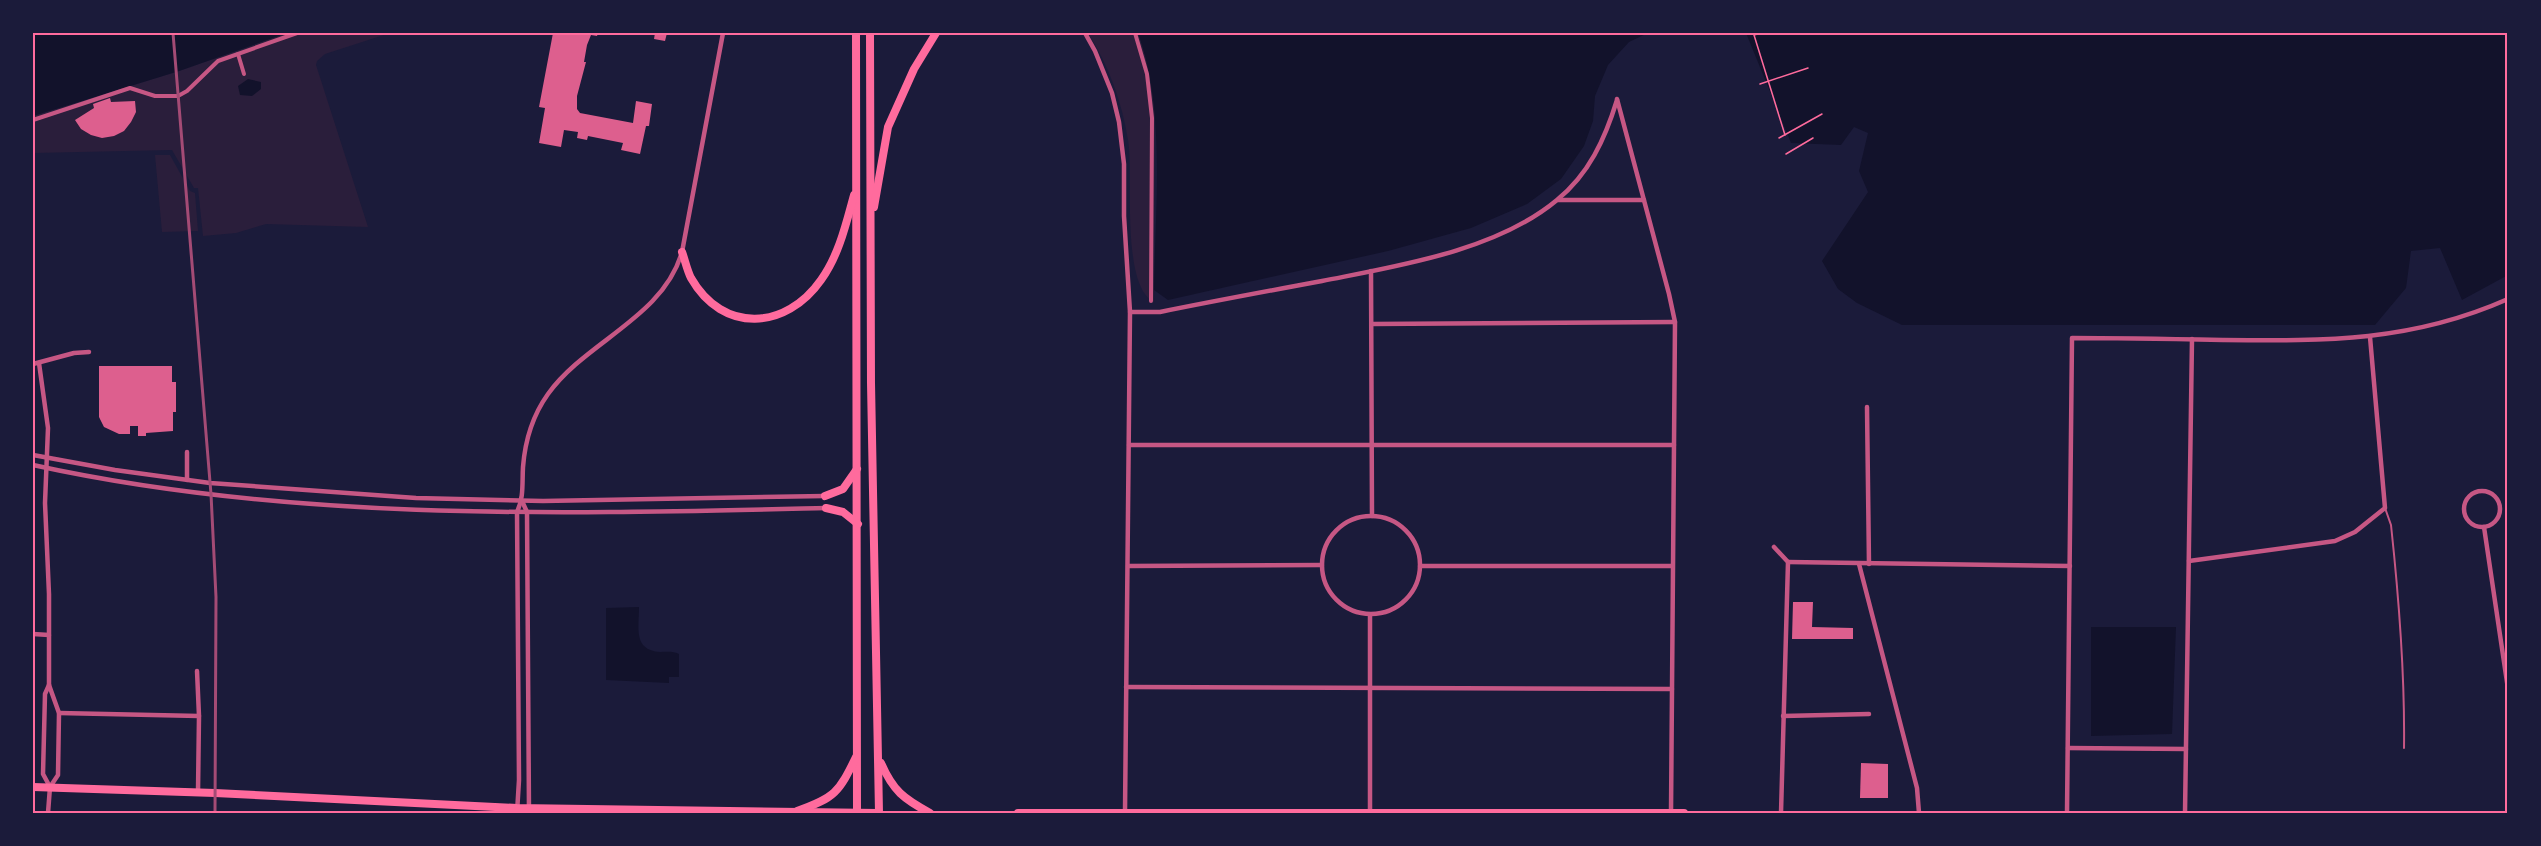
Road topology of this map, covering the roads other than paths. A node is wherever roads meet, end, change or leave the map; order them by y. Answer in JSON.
{"nodes":[{"id":1,"x":297,"y":33,"type":"edge"},
{"id":2,"x":723,"y":33,"type":"edge"},
{"id":3,"x":856,"y":33,"type":"edge"},
{"id":4,"x":870,"y":33,"type":"edge"},
{"id":5,"x":936,"y":33,"type":"edge"},
{"id":6,"x":1085,"y":33,"type":"edge"},
{"id":7,"x":1135,"y":33,"type":"edge"},
{"id":8,"x":238,"y":54,"type":"junction"},
{"id":9,"x":244,"y":74,"type":"dead end"},
{"id":10,"x":33,"y":120,"type":"edge"},
{"id":11,"x":857,"y":185,"type":"junction"},
{"id":12,"x":1558,"y":200,"type":"junction"},
{"id":13,"x":1644,"y":200,"type":"junction"},
{"id":14,"x":870,"y":232,"type":"junction"},
{"id":15,"x":682,"y":252,"type":"junction"},
{"id":16,"x":1371,"y":271,"type":"junction"},
{"id":17,"x":2508,"y":298,"type":"edge"},
{"id":18,"x":1151,"y":301,"type":"dead end"},
{"id":19,"x":1130,"y":312,"type":"junction"},
{"id":20,"x":1675,"y":322,"type":"junction"},
{"id":21,"x":1372,"y":324,"type":"junction"},
{"id":22,"x":2370,"y":337,"type":"junction"},
{"id":23,"x":2192,"y":339,"type":"junction"},
{"id":24,"x":90,"y":352,"type":"dead end"},
{"id":25,"x":39,"y":363,"type":"junction"},
{"id":26,"x":33,"y":364,"type":"edge"},
{"id":27,"x":1867,"y":407,"type":"dead end"},
{"id":28,"x":1129,"y":445,"type":"junction"},
{"id":29,"x":1674,"y":445,"type":"junction"},
{"id":30,"x":1372,"y":446,"type":"junction"},
{"id":31,"x":187,"y":452,"type":"dead end"},
{"id":32,"x":33,"y":455,"type":"edge"},
{"id":33,"x":47,"y":459,"type":"junction"},
{"id":34,"x":33,"y":465,"type":"edge"},
{"id":35,"x":46,"y":468,"type":"junction"},
{"id":36,"x":858,"y":468,"type":"junction"},
{"id":37,"x":187,"y":480,"type":"junction"},
{"id":38,"x":380,"y":495,"type":"junction"},
{"id":39,"x":825,"y":496,"type":"joint"},
{"id":40,"x":674,"y":498,"type":"junction"},
{"id":41,"x":522,"y":501,"type":"junction"},
{"id":42,"x":380,"y":508,"type":"junction"},
{"id":43,"x":826,"y":508,"type":"joint"},
{"id":44,"x":2385,"y":508,"type":"junction"},
{"id":45,"x":676,"y":511,"type":"junction"},
{"id":46,"x":517,"y":512,"type":"junction"},
{"id":47,"x":527,"y":512,"type":"junction"},
{"id":48,"x":1372,"y":516,"type":"junction"},
{"id":49,"x":858,"y":524,"type":"junction"},
{"id":50,"x":2484,"y":527,"type":"junction"},
{"id":51,"x":1774,"y":547,"type":"dead end"},
{"id":52,"x":2189,"y":561,"type":"junction"},
{"id":53,"x":1788,"y":562,"type":"junction"},
{"id":54,"x":1859,"y":564,"type":"junction"},
{"id":55,"x":1869,"y":564,"type":"junction"},
{"id":56,"x":1322,"y":565,"type":"junction"},
{"id":57,"x":1128,"y":566,"type":"junction"},
{"id":58,"x":1420,"y":566,"type":"junction"},
{"id":59,"x":1672,"y":566,"type":"junction"},
{"id":60,"x":2070,"y":566,"type":"junction"},
{"id":61,"x":1370,"y":615,"type":"junction"},
{"id":62,"x":33,"y":634,"type":"edge"},
{"id":63,"x":49,"y":635,"type":"junction"},
{"id":64,"x":2506,"y":664,"type":"edge"},
{"id":65,"x":197,"y":671,"type":"dead end"},
{"id":66,"x":49,"y":685,"type":"junction"},
{"id":67,"x":1126,"y":687,"type":"junction"},
{"id":68,"x":1370,"y":688,"type":"junction"},
{"id":69,"x":1672,"y":689,"type":"junction"},
{"id":70,"x":2508,"y":689,"type":"edge"},
{"id":71,"x":59,"y":713,"type":"junction"},
{"id":72,"x":1869,"y":714,"type":"dead end"},
{"id":73,"x":199,"y":716,"type":"junction"},
{"id":74,"x":1783,"y":716,"type":"junction"},
{"id":75,"x":2068,"y":748,"type":"junction"},
{"id":76,"x":2404,"y":748,"type":"dead end"},
{"id":77,"x":2186,"y":749,"type":"junction"},
{"id":78,"x":857,"y":756,"type":"junction"},
{"id":79,"x":879,"y":759,"type":"junction"},
{"id":80,"x":33,"y":787,"type":"edge"},
{"id":81,"x":50,"y":787,"type":"junction"},
{"id":82,"x":198,"y":792,"type":"junction"},
{"id":83,"x":517,"y":811,"type":"edge"},
{"id":84,"x":529,"y":811,"type":"edge"},
{"id":85,"x":797,"y":811,"type":"junction"},
{"id":86,"x":704,"y":812,"type":"edge"},
{"id":87,"x":857,"y":812,"type":"edge"},
{"id":88,"x":1125,"y":812,"type":"edge"},
{"id":89,"x":1276,"y":812,"type":"edge"},
{"id":90,"x":1370,"y":812,"type":"edge"},
{"id":91,"x":48,"y":813,"type":"edge"},
{"id":92,"x":878,"y":813,"type":"edge"},
{"id":93,"x":930,"y":813,"type":"edge"},
{"id":94,"x":1018,"y":813,"type":"edge"},
{"id":95,"x":1062,"y":813,"type":"edge"},
{"id":96,"x":1494,"y":813,"type":"edge"},
{"id":97,"x":1671,"y":813,"type":"edge"},
{"id":98,"x":1684,"y":813,"type":"edge"},
{"id":99,"x":1781,"y":813,"type":"edge"},
{"id":100,"x":1919,"y":813,"type":"edge"},
{"id":101,"x":2067,"y":813,"type":"edge"},
{"id":102,"x":2185,"y":813,"type":"edge"}],
"edges":[{"from":1,"to":8,"type":"street"},
{"from":2,"to":15,"type":"street"},
{"from":3,"to":11,"type":"main road"},
{"from":4,"to":14,"type":"main road"},
{"from":5,"to":14,"type":"main road"},
{"from":6,"to":19,"type":"street"},
{"from":7,"to":18,"type":"street"},
{"from":8,"to":9,"type":"street"},
{"from":8,"to":10,"type":"street"},
{"from":11,"to":15,"type":"main road"},
{"from":11,"to":36,"type":"main road"},
{"from":12,"to":13,"type":"street"},
{"from":12,"to":13,"type":"street"},
{"from":12,"to":16,"type":"street"},
{"from":13,"to":20,"type":"street"},
{"from":14,"to":79,"type":"main road"},
{"from":15,"to":41,"type":"street"},
{"from":16,"to":19,"type":"street"},
{"from":16,"to":21,"type":"street"},
{"from":17,"to":22,"type":"street"},
{"from":19,"to":28,"type":"street"},
{"from":20,"to":21,"type":"street"},
{"from":20,"to":29,"type":"street"},
{"from":21,"to":30,"type":"street"},
{"from":22,"to":23,"type":"street"},
{"from":22,"to":44,"type":"street"},
{"from":23,"to":52,"type":"street"},
{"from":23,"to":60,"type":"street"},
{"from":24,"to":25,"type":"street"},
{"from":25,"to":26,"type":"street"},
{"from":25,"to":33,"type":"street"},
{"from":27,"to":55,"type":"street"},
{"from":28,"to":30,"type":"street"},
{"from":28,"to":57,"type":"street"},
{"from":29,"to":30,"type":"street"},
{"from":29,"to":59,"type":"street"},
{"from":30,"to":48,"type":"street"},
{"from":31,"to":37,"type":"street"},
{"from":32,"to":33,"type":"street"},
{"from":33,"to":35,"type":"street"},
{"from":33,"to":37,"type":"street"},
{"from":34,"to":35,"type":"street"},
{"from":35,"to":42,"type":"street"},
{"from":35,"to":63,"type":"street"},
{"from":36,"to":39,"type":"main road"},
{"from":36,"to":49,"type":"main road"},
{"from":37,"to":38,"type":"street"},
{"from":38,"to":41,"type":"street"},
{"from":38,"to":42,"type":"street"},
{"from":39,"to":40,"type":"street"},
{"from":40,"to":41,"type":"street"},
{"from":40,"to":45,"type":"street"},
{"from":41,"to":46,"type":"street"},
{"from":41,"to":47,"type":"street"},
{"from":42,"to":46,"type":"street"},
{"from":43,"to":45,"type":"street"},
{"from":43,"to":49,"type":"main road"},
{"from":44,"to":52,"type":"street"},
{"from":44,"to":76,"type":"lane"},
{"from":45,"to":47,"type":"street"},
{"from":46,"to":47,"type":"street"},
{"from":46,"to":83,"type":"street"},
{"from":47,"to":84,"type":"street"},
{"from":48,"to":56,"type":"street"},
{"from":48,"to":58,"type":"street"},
{"from":49,"to":78,"type":"main road"},
{"from":50,"to":50,"type":"street"},
{"from":50,"to":64,"type":"street"},
{"from":51,"to":53,"type":"street"},
{"from":52,"to":77,"type":"street"},
{"from":53,"to":54,"type":"street"},
{"from":53,"to":74,"type":"street"},
{"from":54,"to":55,"type":"street"},
{"from":54,"to":100,"type":"street"},
{"from":55,"to":60,"type":"street"},
{"from":56,"to":57,"type":"street"},
{"from":56,"to":61,"type":"street"},
{"from":57,"to":67,"type":"street"},
{"from":58,"to":59,"type":"street"},
{"from":58,"to":61,"type":"street"},
{"from":59,"to":69,"type":"street"},
{"from":60,"to":75,"type":"street"},
{"from":61,"to":68,"type":"street"},
{"from":62,"to":63,"type":"street"},
{"from":63,"to":66,"type":"street"},
{"from":64,"to":70,"type":"street"},
{"from":65,"to":73,"type":"street"},
{"from":66,"to":71,"type":"street"},
{"from":66,"to":81,"type":"street"},
{"from":67,"to":68,"type":"street"},
{"from":67,"to":88,"type":"street"},
{"from":68,"to":69,"type":"street"},
{"from":68,"to":90,"type":"street"},
{"from":69,"to":97,"type":"street"},
{"from":71,"to":73,"type":"street"},
{"from":71,"to":81,"type":"street"},
{"from":72,"to":74,"type":"street"},
{"from":73,"to":82,"type":"street"},
{"from":74,"to":99,"type":"street"},
{"from":75,"to":77,"type":"street"},
{"from":75,"to":101,"type":"street"},
{"from":77,"to":102,"type":"street"},
{"from":78,"to":85,"type":"main road"},
{"from":78,"to":87,"type":"main road"},
{"from":79,"to":92,"type":"main road"},
{"from":79,"to":93,"type":"main road"},
{"from":80,"to":81,"type":"main road"},
{"from":81,"to":82,"type":"main road"},
{"from":81,"to":91,"type":"street"},
{"from":82,"to":83,"type":"main road"},
{"from":83,"to":84,"type":"main road"},
{"from":84,"to":86,"type":"main road"},
{"from":85,"to":86,"type":"main road"},
{"from":85,"to":87,"type":"main road"},
{"from":87,"to":92,"type":"main road"},
{"from":88,"to":89,"type":"main road"},
{"from":88,"to":95,"type":"main road"},
{"from":89,"to":90,"type":"main road"},
{"from":90,"to":96,"type":"main road"},
{"from":94,"to":95,"type":"main road"},
{"from":96,"to":97,"type":"main road"},
{"from":97,"to":98,"type":"main road"}]}
